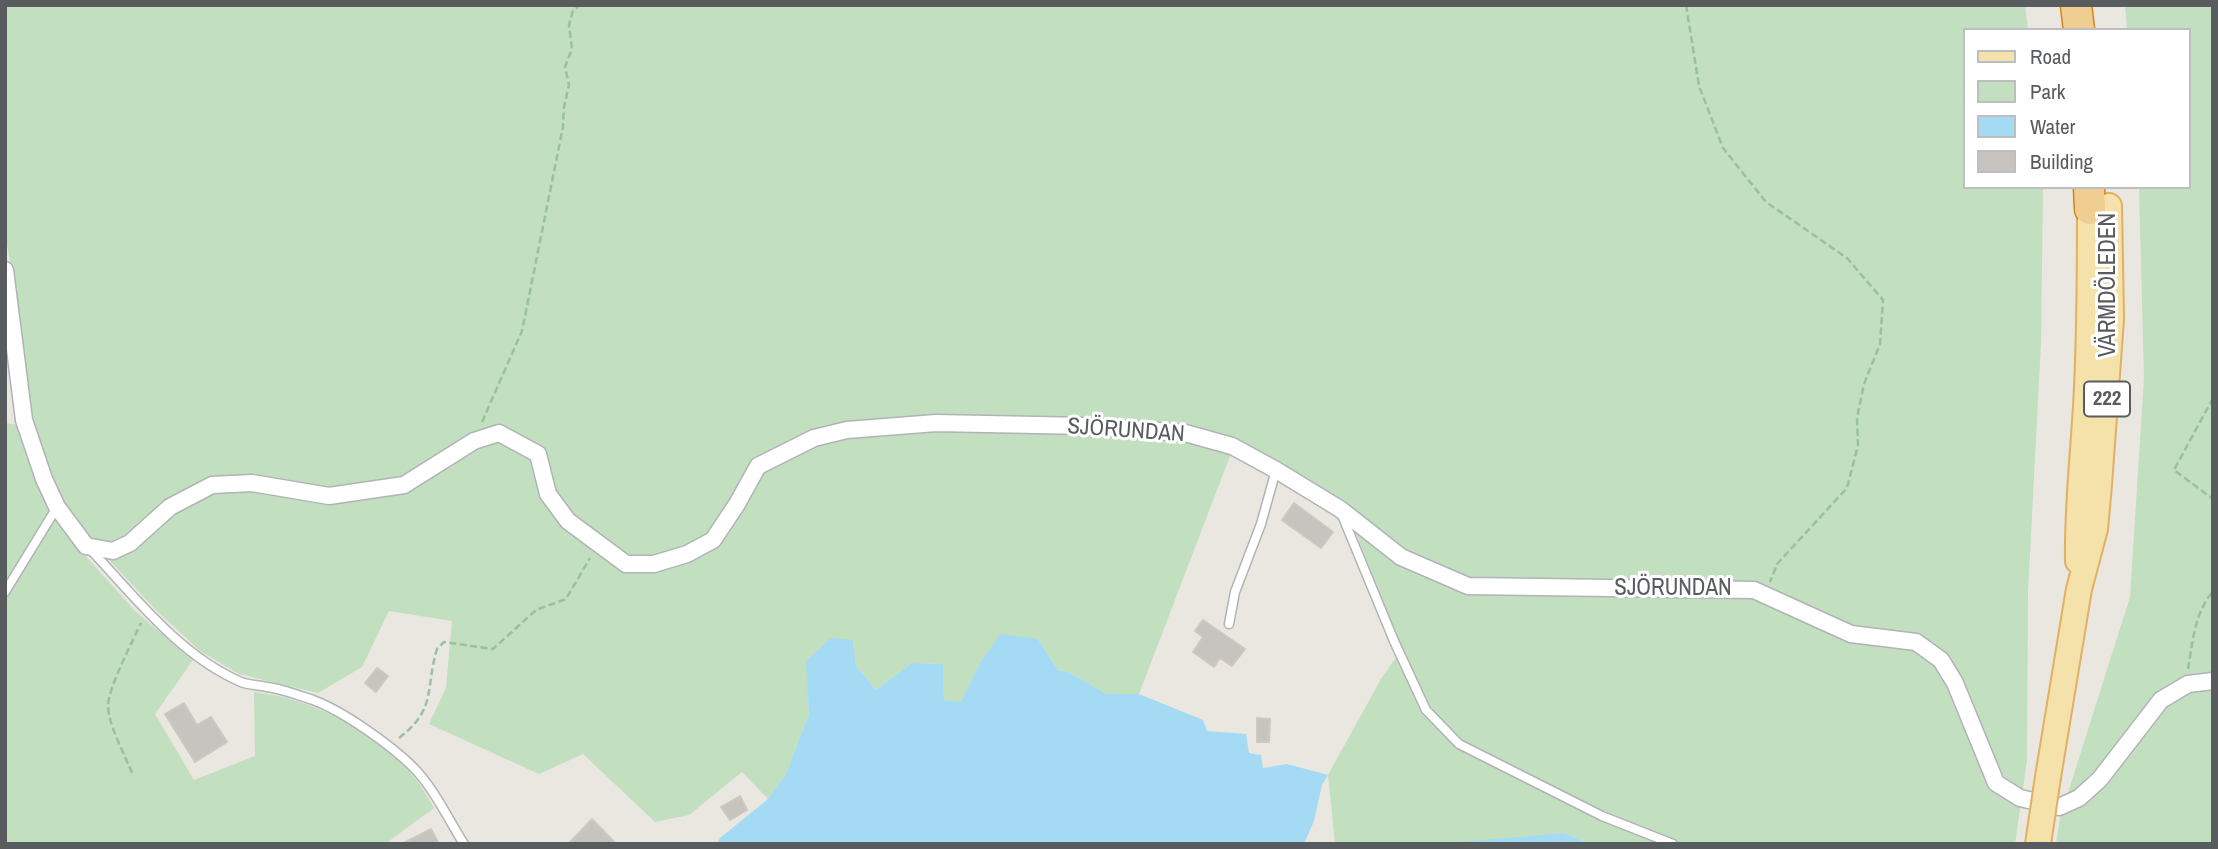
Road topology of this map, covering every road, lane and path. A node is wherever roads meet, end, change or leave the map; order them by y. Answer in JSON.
{"nodes":[{"id":1,"x":580,"y":5,"type":"edge"},
{"id":2,"x":1686,"y":5,"type":"edge"},
{"id":3,"x":2076,"y":5,"type":"edge"},
{"id":4,"x":2095,"y":5,"type":"edge"},
{"id":5,"x":2078,"y":28,"type":"edge"},
{"id":6,"x":2098,"y":28,"type":"edge"},
{"id":7,"x":2099,"y":197,"type":"edge"},
{"id":8,"x":5,"y":270,"type":"edge"},
{"id":9,"x":2213,"y":398,"type":"edge"},
{"id":10,"x":474,"y":441,"type":"junction"},
{"id":11,"x":1276,"y":470,"type":"junction"},
{"id":12,"x":2213,"y":499,"type":"edge"},
{"id":13,"x":57,"y":507,"type":"junction"},
{"id":14,"x":1340,"y":509,"type":"junction"},
{"id":15,"x":600,"y":543,"type":"junction"},
{"id":16,"x":86,"y":545,"type":"junction"},
{"id":17,"x":2213,"y":591,"type":"edge"},
{"id":18,"x":5,"y":592,"type":"edge"},
{"id":19,"x":1766,"y":595,"type":"junction"},
{"id":20,"x":148,"y":611,"type":"junction"},
{"id":21,"x":1229,"y":624,"type":"dead end"},
{"id":22,"x":2213,"y":681,"type":"edge"},
{"id":23,"x":2184,"y":686,"type":"junction"},
{"id":24,"x":388,"y":747,"type":"junction"},
{"id":25,"x":132,"y":773,"type":"dead end"},
{"id":26,"x":464,"y":844,"type":"edge"},
{"id":27,"x":1673,"y":844,"type":"edge"},
{"id":28,"x":2038,"y":844,"type":"edge"}],
"edges":[{"from":1,"to":10,"type":"path"},
{"from":2,"to":19,"type":"path"},
{"from":3,"to":5,"type":"highway"},
{"from":4,"to":6,"type":"highway"},
{"from":7,"to":28,"type":"main road","name":"VÄRMDÖLEDEN","number":"222","bridge":true},
{"from":8,"to":13,"type":"street"},
{"from":9,"to":12,"type":"path"},
{"from":10,"to":15,"type":"street","name":"SJÖRUNDAN"},
{"from":10,"to":16,"type":"street","name":"SJÖRUNDAN"},
{"from":11,"to":14,"type":"street","name":"SJÖRUNDAN"},
{"from":11,"to":15,"type":"street","name":"SJÖRUNDAN"},
{"from":11,"to":21,"type":"lane"},
{"from":13,"to":16,"type":"street"},
{"from":13,"to":18,"type":"lane"},
{"from":14,"to":19,"type":"street","name":"SJÖRUNDAN"},
{"from":14,"to":27,"type":"lane"},
{"from":15,"to":24,"type":"path"},
{"from":16,"to":20,"type":"lane"},
{"from":17,"to":23,"type":"path"},
{"from":19,"to":23,"type":"street","name":"SJÖRUNDAN"},
{"from":20,"to":24,"type":"lane"},
{"from":20,"to":25,"type":"path"},
{"from":22,"to":23,"type":"street","name":"SJÖRUNDAN"},
{"from":24,"to":26,"type":"lane"}]}
